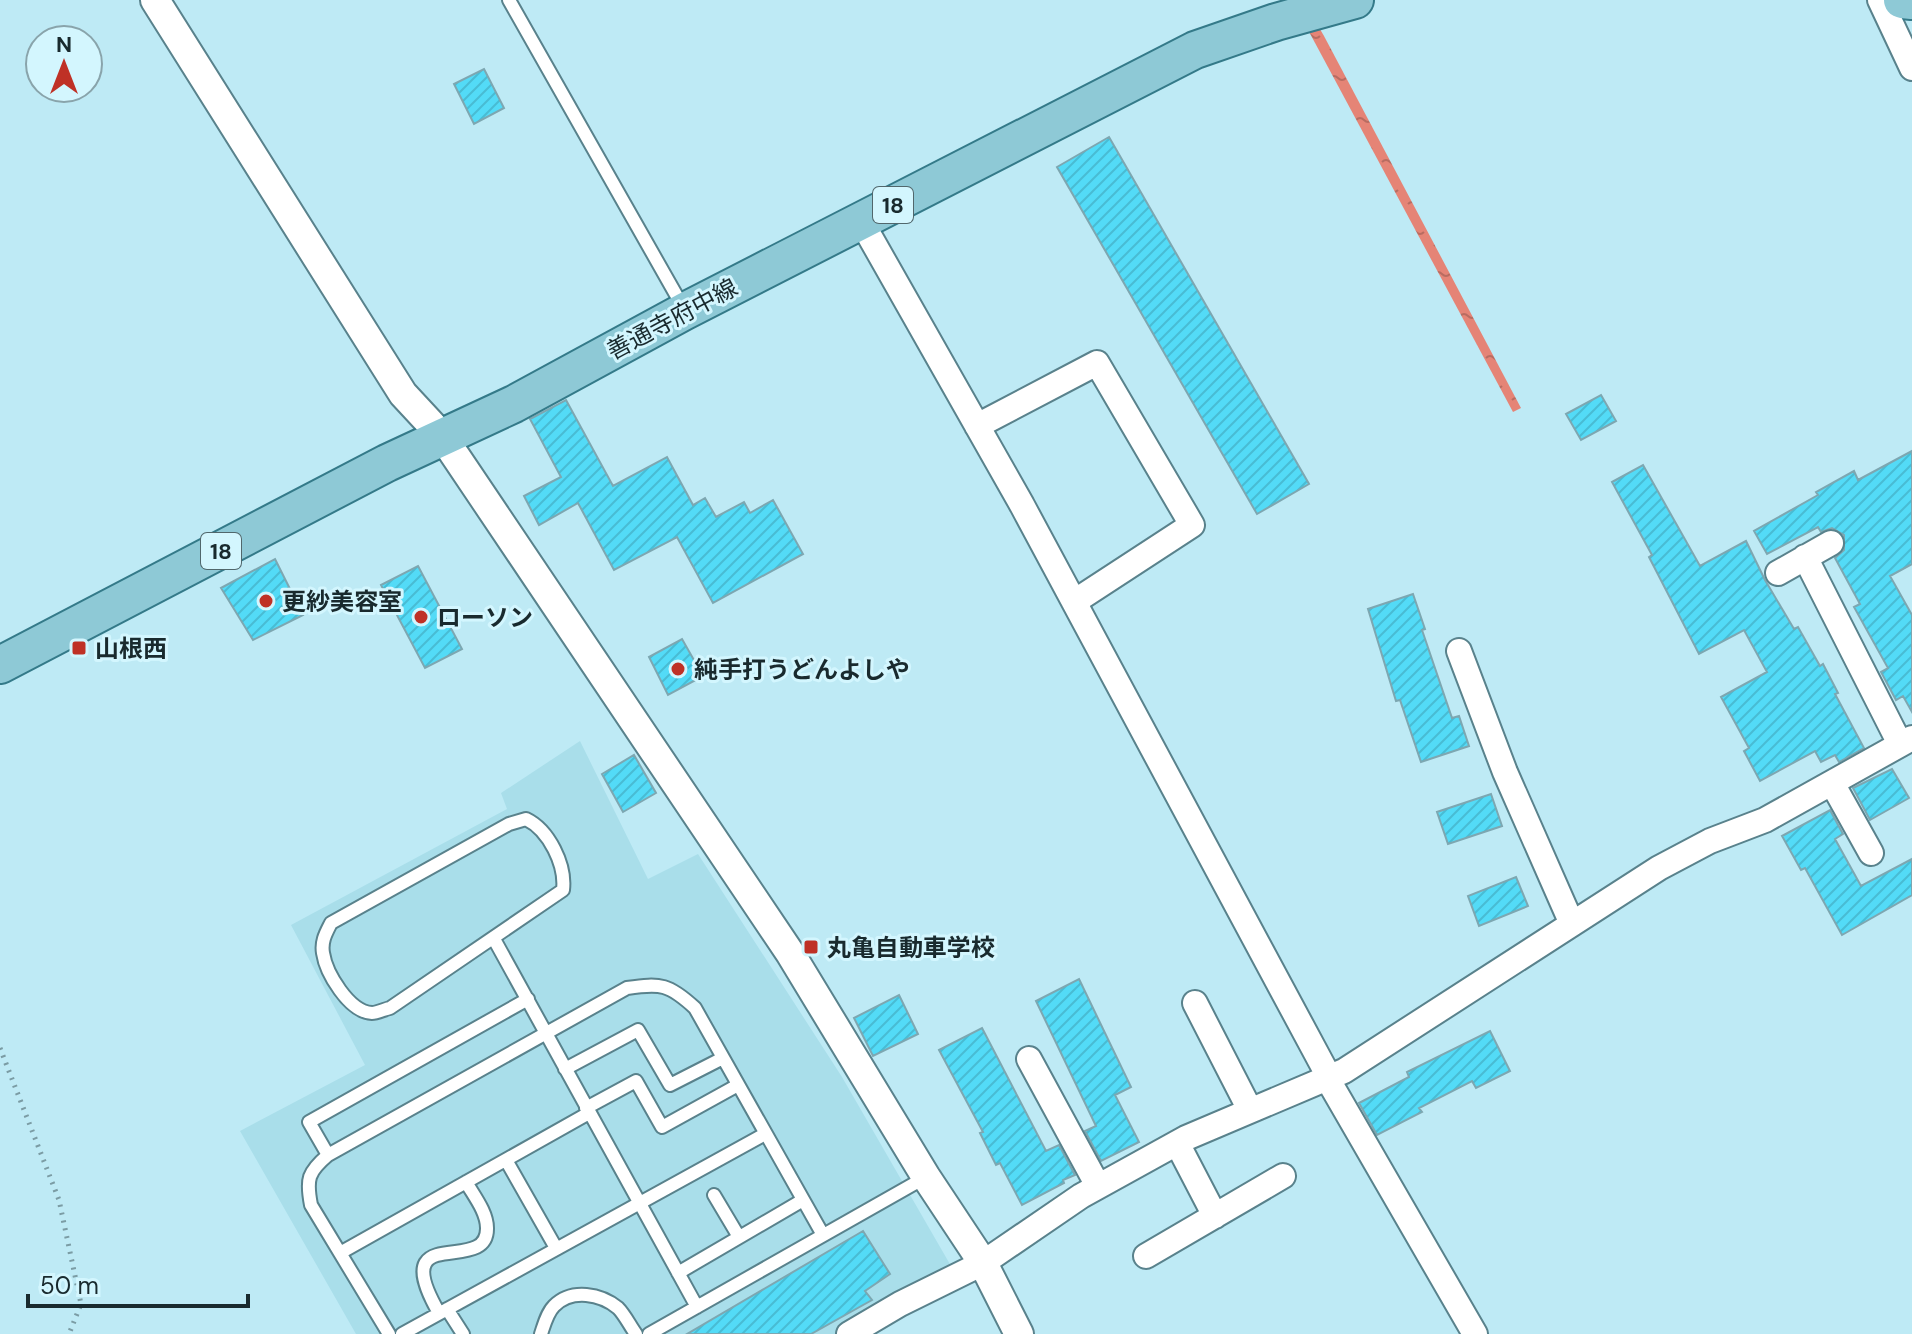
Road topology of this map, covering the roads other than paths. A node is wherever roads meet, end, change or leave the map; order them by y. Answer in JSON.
{"nodes":[{"id":1,"x":155,"y":0,"type":"edge"},
{"id":2,"x":509,"y":0,"type":"edge"},
{"id":3,"x":1355,"y":0,"type":"edge"},
{"id":4,"x":1880,"y":0,"type":"edge"},
{"id":5,"x":1902,"y":0,"type":"edge"},
{"id":6,"x":1912,"y":1,"type":"edge"},
{"id":7,"x":1274,"y":11,"type":"edge"},
{"id":8,"x":1912,"y":68,"type":"edge"},
{"id":9,"x":861,"y":221,"type":"junction"},
{"id":10,"x":685,"y":311,"type":"junction"},
{"id":11,"x":977,"y":426,"type":"junction"},
{"id":12,"x":442,"y":436,"type":"junction"},
{"id":13,"x":1831,"y":543,"type":"dead end"},
{"id":14,"x":1805,"y":557,"type":"junction"},
{"id":15,"x":1778,"y":573,"type":"dead end"},
{"id":16,"x":1074,"y":602,"type":"junction"},
{"id":17,"x":1459,"y":651,"type":"dead end"},
{"id":18,"x":0,"y":665,"type":"edge"},
{"id":19,"x":1906,"y":741,"type":"edge"},
{"id":20,"x":1832,"y":783,"type":"junction"},
{"id":21,"x":1871,"y":853,"type":"dead end"},
{"id":22,"x":1572,"y":924,"type":"junction"},
{"id":23,"x":494,"y":939,"type":"junction"},
{"id":24,"x":528,"y":999,"type":"junction"},
{"id":25,"x":1195,"y":1003,"type":"dead end"},
{"id":26,"x":547,"y":1033,"type":"junction"},
{"id":27,"x":723,"y":1058,"type":"junction"},
{"id":28,"x":1029,"y":1059,"type":"dead end"},
{"id":29,"x":565,"y":1069,"type":"junction"},
{"id":30,"x":1328,"y":1078,"type":"junction"},
{"id":31,"x":738,"y":1085,"type":"junction"},
{"id":32,"x":1250,"y":1110,"type":"junction"},
{"id":33,"x":587,"y":1111,"type":"junction"},
{"id":34,"x":765,"y":1134,"type":"junction"},
{"id":35,"x":1177,"y":1143,"type":"junction"},
{"id":36,"x":328,"y":1155,"type":"junction"},
{"id":37,"x":506,"y":1160,"type":"junction"},
{"id":38,"x":1283,"y":1176,"type":"dead end"},
{"id":39,"x":926,"y":1177,"type":"junction"},
{"id":40,"x":466,"y":1182,"type":"junction"},
{"id":41,"x":1098,"y":1186,"type":"junction"},
{"id":42,"x":714,"y":1195,"type":"dead end"},
{"id":43,"x":803,"y":1200,"type":"junction"},
{"id":44,"x":640,"y":1204,"type":"junction"},
{"id":45,"x":1215,"y":1216,"type":"junction"},
{"id":46,"x":823,"y":1235,"type":"junction"},
{"id":47,"x":739,"y":1237,"type":"junction"},
{"id":48,"x":556,"y":1248,"type":"junction"},
{"id":49,"x":340,"y":1253,"type":"junction"},
{"id":50,"x":1146,"y":1256,"type":"dead end"},
{"id":51,"x":983,"y":1263,"type":"junction"},
{"id":52,"x":678,"y":1273,"type":"junction"},
{"id":53,"x":697,"y":1307,"type":"junction"},
{"id":54,"x":443,"y":1311,"type":"junction"},
{"id":55,"x":389,"y":1334,"type":"edge"},
{"id":56,"x":402,"y":1334,"type":"edge"},
{"id":57,"x":463,"y":1334,"type":"edge"},
{"id":58,"x":541,"y":1334,"type":"edge"},
{"id":59,"x":636,"y":1334,"type":"edge"},
{"id":60,"x":649,"y":1334,"type":"edge"},
{"id":61,"x":849,"y":1334,"type":"edge"},
{"id":62,"x":1019,"y":1334,"type":"edge"},
{"id":63,"x":1475,"y":1334,"type":"edge"}],
"edges":[{"from":1,"to":12,"type":"street"},
{"from":2,"to":10,"type":"lane"},
{"from":3,"to":7,"type":"main road","name":"善通寺府中線","number":"18"},
{"from":4,"to":8,"type":"street"},
{"from":5,"to":6,"type":"main road"},
{"from":7,"to":9,"type":"main road","name":"善通寺府中線","number":"18"},
{"from":9,"to":10,"type":"main road","name":"善通寺府中線","number":"18"},
{"from":9,"to":11,"type":"street"},
{"from":10,"to":12,"type":"main road","name":"善通寺府中線","number":"18"},
{"from":11,"to":16,"type":"street"},
{"from":11,"to":16,"type":"street"},
{"from":12,"to":18,"type":"main road","name":"善通寺府中線","number":"18"},
{"from":12,"to":39,"type":"street"},
{"from":13,"to":14,"type":"street"},
{"from":14,"to":15,"type":"street"},
{"from":14,"to":19,"type":"street"},
{"from":16,"to":30,"type":"street"},
{"from":17,"to":22,"type":"street"},
{"from":19,"to":20,"type":"street"},
{"from":20,"to":21,"type":"street"},
{"from":20,"to":22,"type":"street"},
{"from":22,"to":30,"type":"street"},
{"from":23,"to":23,"type":"lane"},
{"from":23,"to":24,"type":"lane"},
{"from":24,"to":26,"type":"lane"},
{"from":24,"to":36,"type":"lane"},
{"from":25,"to":32,"type":"street"},
{"from":26,"to":27,"type":"lane"},
{"from":26,"to":29,"type":"lane"},
{"from":26,"to":36,"type":"lane"},
{"from":27,"to":29,"type":"lane"},
{"from":27,"to":31,"type":"lane"},
{"from":28,"to":41,"type":"street"},
{"from":29,"to":33,"type":"lane"},
{"from":30,"to":32,"type":"street"},
{"from":30,"to":63,"type":"street"},
{"from":31,"to":33,"type":"lane"},
{"from":31,"to":34,"type":"lane"},
{"from":32,"to":35,"type":"street"},
{"from":33,"to":37,"type":"lane"},
{"from":33,"to":44,"type":"lane"},
{"from":34,"to":43,"type":"lane"},
{"from":34,"to":44,"type":"lane"},
{"from":35,"to":41,"type":"street"},
{"from":35,"to":45,"type":"street"},
{"from":36,"to":49,"type":"lane"},
{"from":37,"to":40,"type":"lane"},
{"from":37,"to":48,"type":"lane"},
{"from":38,"to":45,"type":"street"},
{"from":39,"to":46,"type":"lane"},
{"from":39,"to":51,"type":"street"},
{"from":40,"to":49,"type":"lane"},
{"from":40,"to":54,"type":"lane"},
{"from":41,"to":51,"type":"street"},
{"from":42,"to":47,"type":"lane"},
{"from":43,"to":46,"type":"lane"},
{"from":43,"to":47,"type":"lane"},
{"from":44,"to":48,"type":"lane"},
{"from":44,"to":52,"type":"lane"},
{"from":45,"to":50,"type":"street"},
{"from":46,"to":53,"type":"lane"},
{"from":47,"to":52,"type":"lane"},
{"from":48,"to":54,"type":"lane"},
{"from":49,"to":55,"type":"lane"},
{"from":51,"to":61,"type":"street"},
{"from":51,"to":62,"type":"street"},
{"from":52,"to":53,"type":"lane"},
{"from":53,"to":60,"type":"lane"},
{"from":54,"to":56,"type":"lane"},
{"from":54,"to":57,"type":"lane"},
{"from":58,"to":59,"type":"lane"}]}
